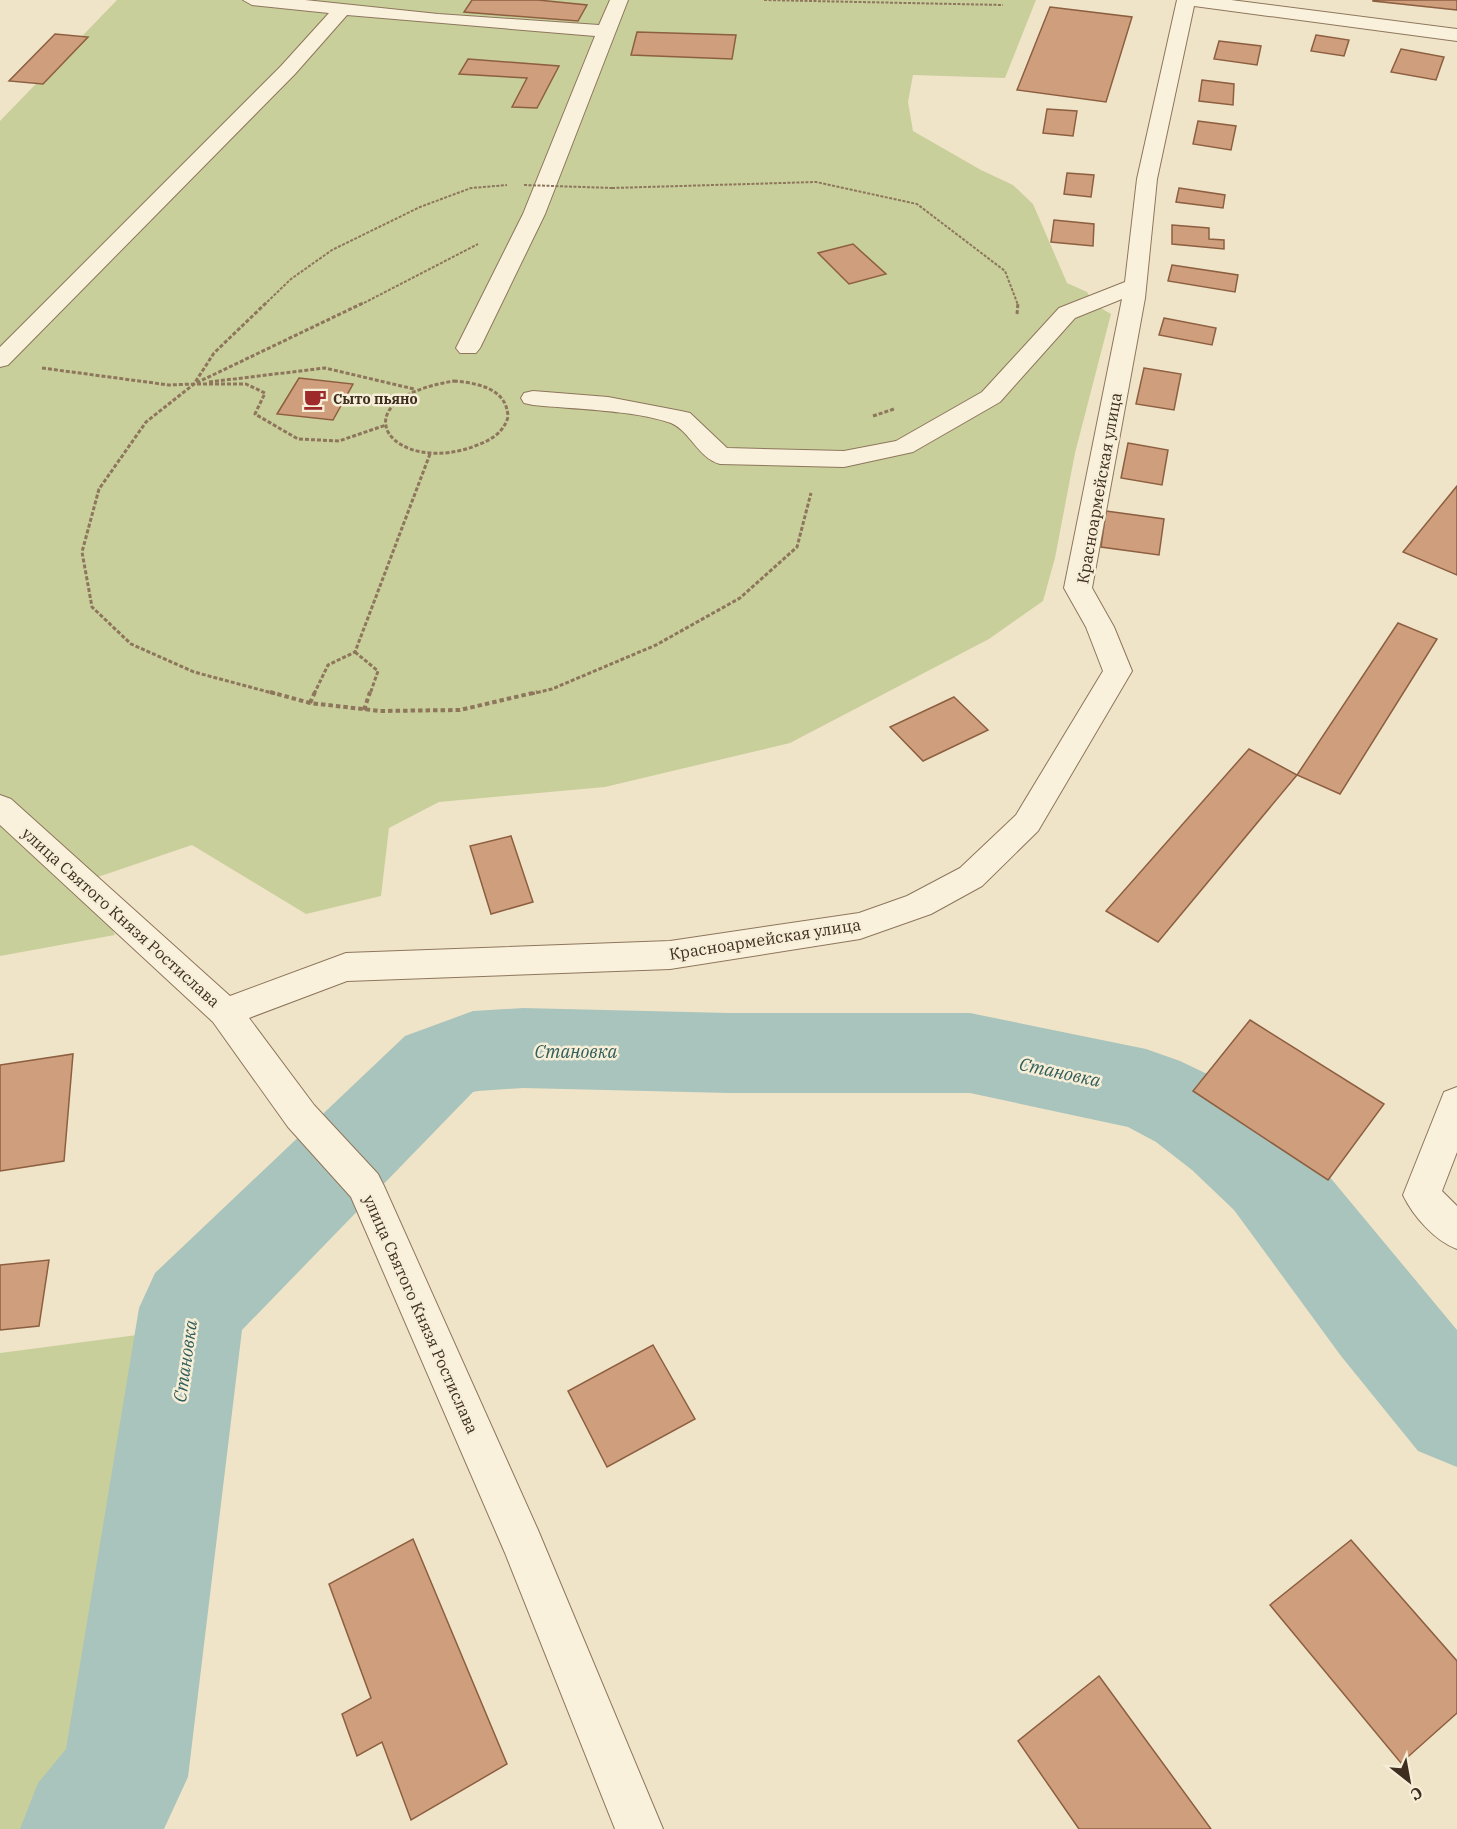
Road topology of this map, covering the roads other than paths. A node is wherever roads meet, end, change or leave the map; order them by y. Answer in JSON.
{"nodes":[{"id":1,"x":252,"y":0,"type":"edge"},
{"id":2,"x":450,"y":0,"type":"edge"},
{"id":3,"x":619,"y":0,"type":"edge"},
{"id":4,"x":1188,"y":0,"type":"edge"},
{"id":5,"x":342,"y":10,"type":"junction"},
{"id":6,"x":438,"y":19,"type":"junction"},
{"id":7,"x":606,"y":32,"type":"junction"},
{"id":8,"x":1457,"y":35,"type":"edge"},
{"id":9,"x":1136,"y":285,"type":"junction"},
{"id":10,"x":468,"y":348,"type":"dead end"},
{"id":11,"x":0,"y":360,"type":"edge"},
{"id":12,"x":533,"y":398,"type":"dead end"},
{"id":13,"x":0,"y":807,"type":"edge"},
{"id":14,"x":225,"y":1012,"type":"junction"},
{"id":15,"x":1457,"y":1103,"type":"edge"},
{"id":16,"x":1457,"y":1232,"type":"edge"},
{"id":17,"x":639,"y":1829,"type":"edge"}],
"edges":[{"from":1,"to":5,"type":"street"},
{"from":2,"to":6,"type":"street"},
{"from":3,"to":7,"type":"street"},
{"from":4,"to":8,"type":"street"},
{"from":4,"to":9,"type":"street","name":"Красноармейская улица"},
{"from":5,"to":6,"type":"street"},
{"from":5,"to":11,"type":"street"},
{"from":6,"to":7,"type":"street"},
{"from":7,"to":10,"type":"street"},
{"from":9,"to":12,"type":"street"},
{"from":9,"to":14,"type":"street","name":"Красноармейская улица"},
{"from":13,"to":14,"type":"street","name":"улица Святого Князя Ростислава"},
{"from":14,"to":17,"type":"street","name":"улица Святого Князя Ростислава"},
{"from":15,"to":16,"type":"street"}]}
